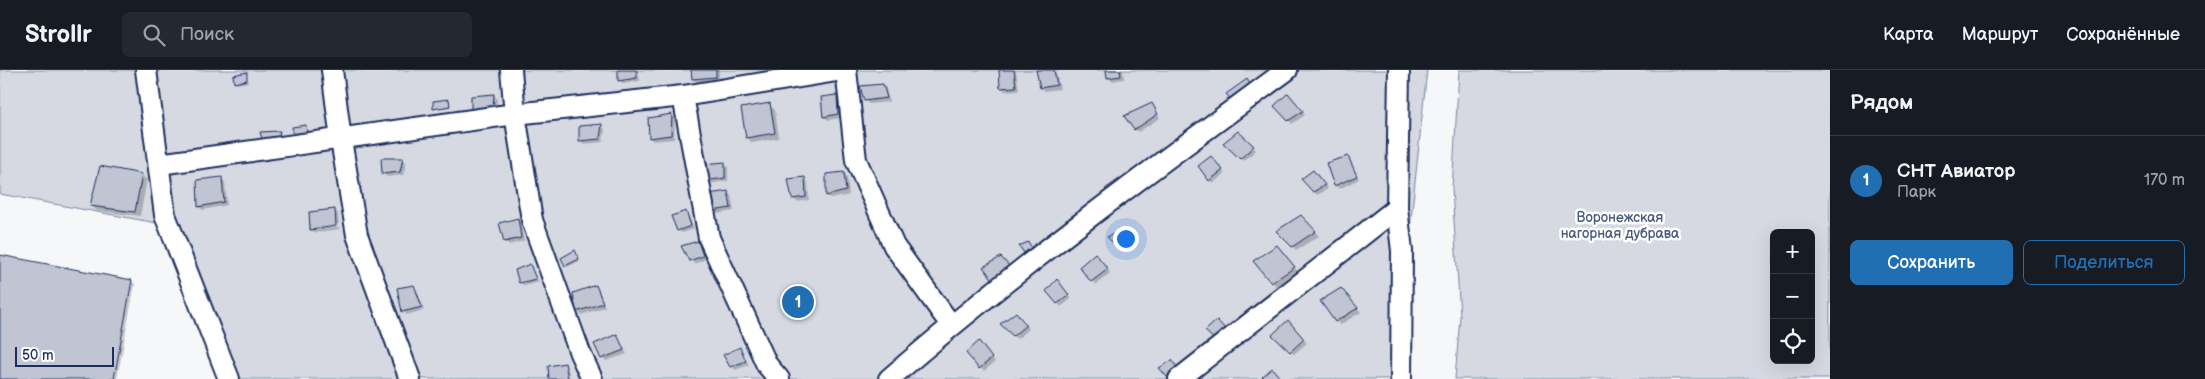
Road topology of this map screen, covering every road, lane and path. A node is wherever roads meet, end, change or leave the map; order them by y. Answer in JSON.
{"nodes":[{"id":1,"x":146,"y":70,"type":"edge"},
{"id":2,"x":332,"y":70,"type":"edge"},
{"id":3,"x":511,"y":70,"type":"edge"},
{"id":4,"x":845,"y":70,"type":"edge"},
{"id":5,"x":1287,"y":70,"type":"edge"},
{"id":6,"x":1399,"y":70,"type":"edge"},
{"id":7,"x":683,"y":96,"type":"junction"},
{"id":8,"x":515,"y":114,"type":"junction"},
{"id":9,"x":341,"y":140,"type":"junction"},
{"id":10,"x":159,"y":164,"type":"junction"},
{"id":11,"x":1397,"y":208,"type":"junction"},
{"id":12,"x":952,"y":325,"type":"junction"},
{"id":13,"x":229,"y":379,"type":"edge"},
{"id":14,"x":410,"y":379,"type":"edge"},
{"id":15,"x":592,"y":379,"type":"edge"},
{"id":16,"x":779,"y":379,"type":"edge"},
{"id":17,"x":890,"y":379,"type":"edge"},
{"id":18,"x":1179,"y":379,"type":"edge"},
{"id":19,"x":1402,"y":379,"type":"edge"}],
"edges":[{"from":1,"to":10,"type":"street"},
{"from":2,"to":9,"type":"street"},
{"from":3,"to":8,"type":"street"},
{"from":4,"to":7,"type":"street"},
{"from":4,"to":12,"type":"street"},
{"from":5,"to":12,"type":"street"},
{"from":6,"to":11,"type":"street"},
{"from":7,"to":8,"type":"street"},
{"from":7,"to":16,"type":"street"},
{"from":8,"to":9,"type":"street"},
{"from":8,"to":15,"type":"street"},
{"from":9,"to":10,"type":"street"},
{"from":9,"to":14,"type":"street"},
{"from":10,"to":13,"type":"street"},
{"from":11,"to":18,"type":"street"},
{"from":11,"to":19,"type":"street"},
{"from":12,"to":17,"type":"street"}]}
